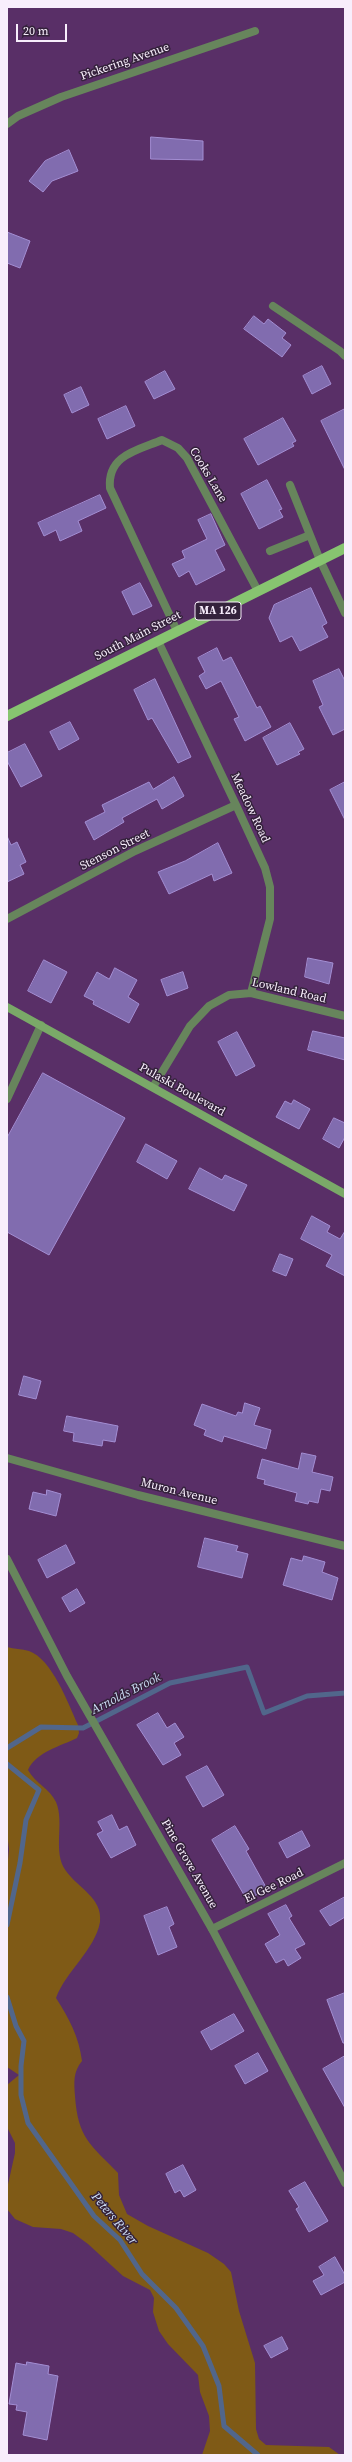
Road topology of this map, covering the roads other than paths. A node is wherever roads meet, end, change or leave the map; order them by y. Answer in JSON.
{"nodes":[{"id":1,"x":255,"y":31,"type":"dead end"},
{"id":2,"x":7,"y":124,"type":"edge"},
{"id":3,"x":273,"y":306,"type":"dead end"},
{"id":4,"x":345,"y":356,"type":"edge"},
{"id":5,"x":290,"y":485,"type":"dead end"},
{"id":6,"x":310,"y":535,"type":"junction"},
{"id":7,"x":345,"y":548,"type":"edge"},
{"id":8,"x":270,"y":551,"type":"dead end"},
{"id":9,"x":320,"y":560,"type":"junction"},
{"id":10,"x":258,"y":591,"type":"junction"},
{"id":11,"x":345,"y":613,"type":"edge"},
{"id":12,"x":176,"y":631,"type":"junction"},
{"id":13,"x":158,"y":641,"type":"junction"},
{"id":14,"x":7,"y":716,"type":"edge"},
{"id":15,"x":236,"y":805,"type":"junction"},
{"id":16,"x":7,"y":919,"type":"edge"},
{"id":17,"x":250,"y":993,"type":"junction"},
{"id":18,"x":7,"y":1007,"type":"edge"},
{"id":19,"x":345,"y":1016,"type":"edge"},
{"id":20,"x":41,"y":1025,"type":"junction"},
{"id":21,"x":10,"y":1082,"type":"edge"},
{"id":22,"x":153,"y":1087,"type":"junction"},
{"id":23,"x":7,"y":1098,"type":"edge"},
{"id":24,"x":345,"y":1194,"type":"edge"},
{"id":25,"x":7,"y":1458,"type":"edge"},
{"id":26,"x":345,"y":1546,"type":"edge"},
{"id":27,"x":7,"y":1559,"type":"edge"},
{"id":28,"x":345,"y":1863,"type":"edge"},
{"id":29,"x":212,"y":1929,"type":"junction"},
{"id":30,"x":345,"y":2183,"type":"edge"}],
"edges":[{"from":1,"to":2,"type":"street","name":"Pickering Avenue"},
{"from":3,"to":4,"type":"street"},
{"from":5,"to":6,"type":"street"},
{"from":6,"to":8,"type":"street"},
{"from":6,"to":9,"type":"street"},
{"from":7,"to":9,"type":"main road","name":"South Main Street","number":"MA 126"},
{"from":9,"to":10,"type":"main road","name":"South Main Street","number":"MA 126"},
{"from":9,"to":11,"type":"street"},
{"from":10,"to":12,"type":"main road","name":"South Main Street","number":"MA 126"},
{"from":10,"to":12,"type":"street","name":"Cooks Lane"},
{"from":12,"to":13,"type":"main road","name":"South Main Street","number":"MA 126"},
{"from":13,"to":14,"type":"main road","name":"South Main Street","number":"MA 126"},
{"from":13,"to":15,"type":"street","name":"Meadow Road"},
{"from":15,"to":16,"type":"street","name":"Stenson Street"},
{"from":15,"to":17,"type":"street","name":"Meadow Road"},
{"from":17,"to":19,"type":"street","name":"Lowland Road"},
{"from":17,"to":22,"type":"street","name":"Lowland Road"},
{"from":18,"to":20,"type":"main road","name":"Pulaski Boulevard"},
{"from":20,"to":21,"type":"street"},
{"from":20,"to":22,"type":"main road","name":"Pulaski Boulevard"},
{"from":21,"to":23,"type":"street"},
{"from":22,"to":24,"type":"main road","name":"Pulaski Boulevard"},
{"from":25,"to":26,"type":"street","name":"Muron Avenue"},
{"from":27,"to":29,"type":"street","name":"Pine Grove Avenue"},
{"from":28,"to":29,"type":"street","name":"El Gee Road"},
{"from":29,"to":30,"type":"street","name":"Pine Grove Avenue"}]}
